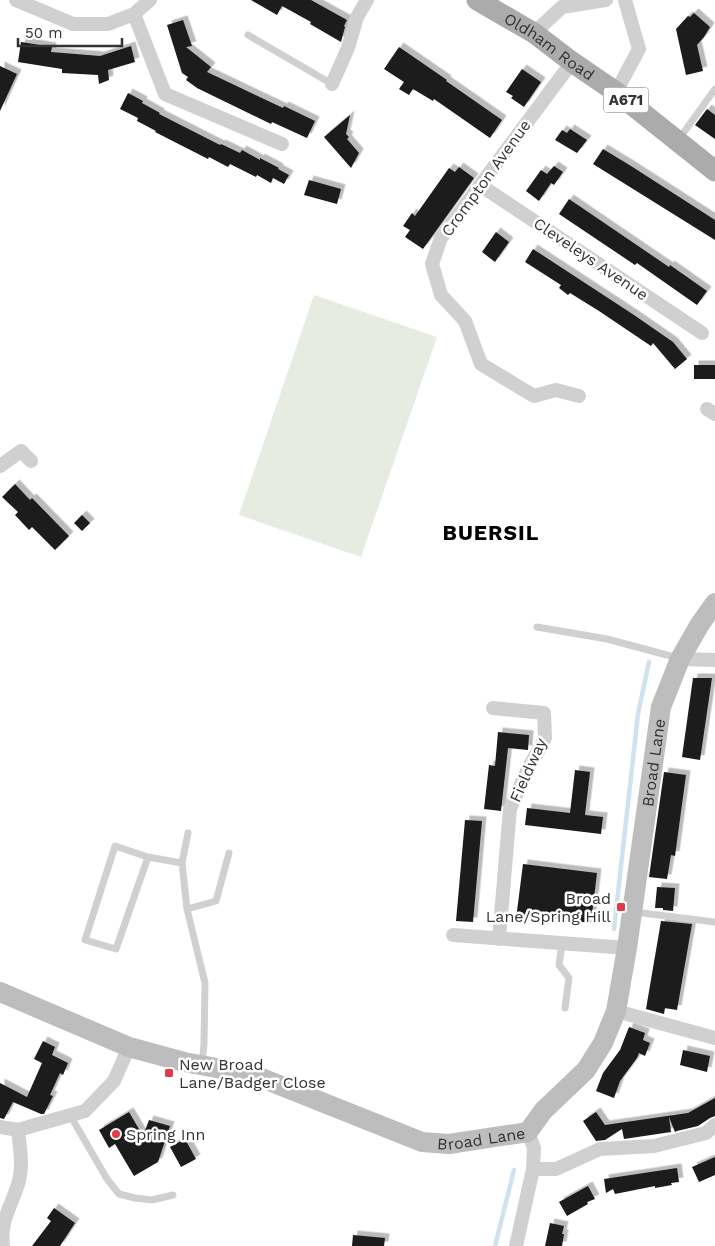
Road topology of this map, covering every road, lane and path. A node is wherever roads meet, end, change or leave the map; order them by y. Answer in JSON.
{"nodes":[{"id":1,"x":16,"y":0,"type":"edge"},
{"id":2,"x":150,"y":0,"type":"edge"},
{"id":3,"x":367,"y":0,"type":"edge"},
{"id":4,"x":477,"y":0,"type":"edge"},
{"id":5,"x":606,"y":0,"type":"edge"},
{"id":6,"x":625,"y":0,"type":"edge"},
{"id":7,"x":134,"y":14,"type":"junction"},
{"id":8,"x":534,"y":33,"type":"junction"},
{"id":9,"x":248,"y":34,"type":"dead end"},
{"id":10,"x":572,"y":62,"type":"junction"},
{"id":11,"x":332,"y":84,"type":"joint"},
{"id":12,"x":715,"y":89,"type":"edge"},
{"id":13,"x":616,"y":92,"type":"junction"},
{"id":14,"x":677,"y":141,"type":"junction"},
{"id":15,"x":282,"y":144,"type":"dead end"},
{"id":16,"x":715,"y":171,"type":"edge"},
{"id":17,"x":480,"y":185,"type":"junction"},
{"id":18,"x":702,"y":333,"type":"dead end"},
{"id":19,"x":580,"y":396,"type":"dead end"},
{"id":20,"x":31,"y":461,"type":"dead end"},
{"id":21,"x":0,"y":466,"type":"edge"},
{"id":22,"x":715,"y":603,"type":"edge"},
{"id":23,"x":537,"y":627,"type":"dead end"},
{"id":24,"x":680,"y":659,"type":"junction"},
{"id":25,"x":715,"y":660,"type":"edge"},
{"id":26,"x":493,"y":708,"type":"dead end"},
{"id":27,"x":188,"y":833,"type":"dead end"},
{"id":28,"x":229,"y":853,"type":"dead end"},
{"id":29,"x":148,"y":857,"type":"junction"},
{"id":30,"x":182,"y":863,"type":"junction"},
{"id":31,"x":187,"y":909,"type":"junction"},
{"id":32,"x":632,"y":911,"type":"junction"},
{"id":33,"x":715,"y":922,"type":"edge"},
{"id":34,"x":453,"y":935,"type":"dead end"},
{"id":35,"x":499,"y":939,"type":"junction"},
{"id":36,"x":562,"y":944,"type":"junction"},
{"id":37,"x":627,"y":948,"type":"junction"},
{"id":38,"x":0,"y":992,"type":"edge"},
{"id":39,"x":566,"y":1008,"type":"dead end"},
{"id":40,"x":616,"y":1012,"type":"junction"},
{"id":41,"x":715,"y":1038,"type":"edge"},
{"id":42,"x":128,"y":1047,"type":"junction"},
{"id":43,"x":202,"y":1065,"type":"junction"},
{"id":44,"x":70,"y":1115,"type":"junction"},
{"id":45,"x":715,"y":1125,"type":"edge"},
{"id":46,"x":0,"y":1128,"type":"edge"},
{"id":47,"x":18,"y":1130,"type":"junction"},
{"id":48,"x":528,"y":1132,"type":"junction"},
{"id":49,"x":533,"y":1169,"type":"junction"},
{"id":50,"x":173,"y":1195,"type":"dead end"},
{"id":51,"x":3,"y":1246,"type":"edge"},
{"id":52,"x":516,"y":1246,"type":"edge"}],
"edges":[{"from":1,"to":7,"type":"street"},
{"from":2,"to":7,"type":"street"},
{"from":3,"to":11,"type":"street"},
{"from":4,"to":8,"type":"main road","name":"Oldham Road","number":"A671"},
{"from":5,"to":8,"type":"street"},
{"from":6,"to":13,"type":"street"},
{"from":7,"to":15,"type":"street"},
{"from":8,"to":10,"type":"main road","name":"Oldham Road","number":"A671"},
{"from":9,"to":11,"type":"lane"},
{"from":10,"to":13,"type":"main road","name":"Oldham Road","number":"A671"},
{"from":10,"to":17,"type":"street","name":"Crompton Avenue"},
{"from":12,"to":14,"type":"lane"},
{"from":13,"to":14,"type":"main road","name":"Oldham Road","number":"A671"},
{"from":14,"to":16,"type":"main road","name":"Oldham Road","number":"A671"},
{"from":17,"to":18,"type":"street","name":"Cleveleys Avenue"},
{"from":17,"to":19,"type":"street","name":"Crompton Avenue"},
{"from":20,"to":21,"type":"street"},
{"from":22,"to":24,"type":"main road","name":"Broad Lane"},
{"from":23,"to":24,"type":"lane"},
{"from":24,"to":25,"type":"street"},
{"from":24,"to":32,"type":"main road","name":"Broad Lane"},
{"from":26,"to":35,"type":"street","name":"Fieldway"},
{"from":27,"to":30,"type":"lane"},
{"from":28,"to":31,"type":"lane"},
{"from":29,"to":29,"type":"lane"},
{"from":29,"to":30,"type":"lane"},
{"from":30,"to":31,"type":"lane"},
{"from":31,"to":43,"type":"lane"},
{"from":32,"to":33,"type":"lane"},
{"from":32,"to":37,"type":"main road","name":"Broad Lane"},
{"from":34,"to":35,"type":"street"},
{"from":35,"to":36,"type":"street"},
{"from":36,"to":37,"type":"street"},
{"from":36,"to":39,"type":"lane"},
{"from":37,"to":40,"type":"main road","name":"Broad Lane"},
{"from":38,"to":42,"type":"main road","name":"Broad Lane"},
{"from":40,"to":41,"type":"street"},
{"from":40,"to":48,"type":"main road","name":"Broad Lane"},
{"from":42,"to":43,"type":"main road","name":"Broad Lane"},
{"from":42,"to":44,"type":"street"},
{"from":43,"to":48,"type":"main road","name":"Broad Lane"},
{"from":44,"to":47,"type":"street"},
{"from":44,"to":50,"type":"lane"},
{"from":45,"to":49,"type":"street"},
{"from":46,"to":47,"type":"street"},
{"from":47,"to":51,"type":"street"},
{"from":48,"to":49,"type":"street"},
{"from":49,"to":52,"type":"street"}]}
